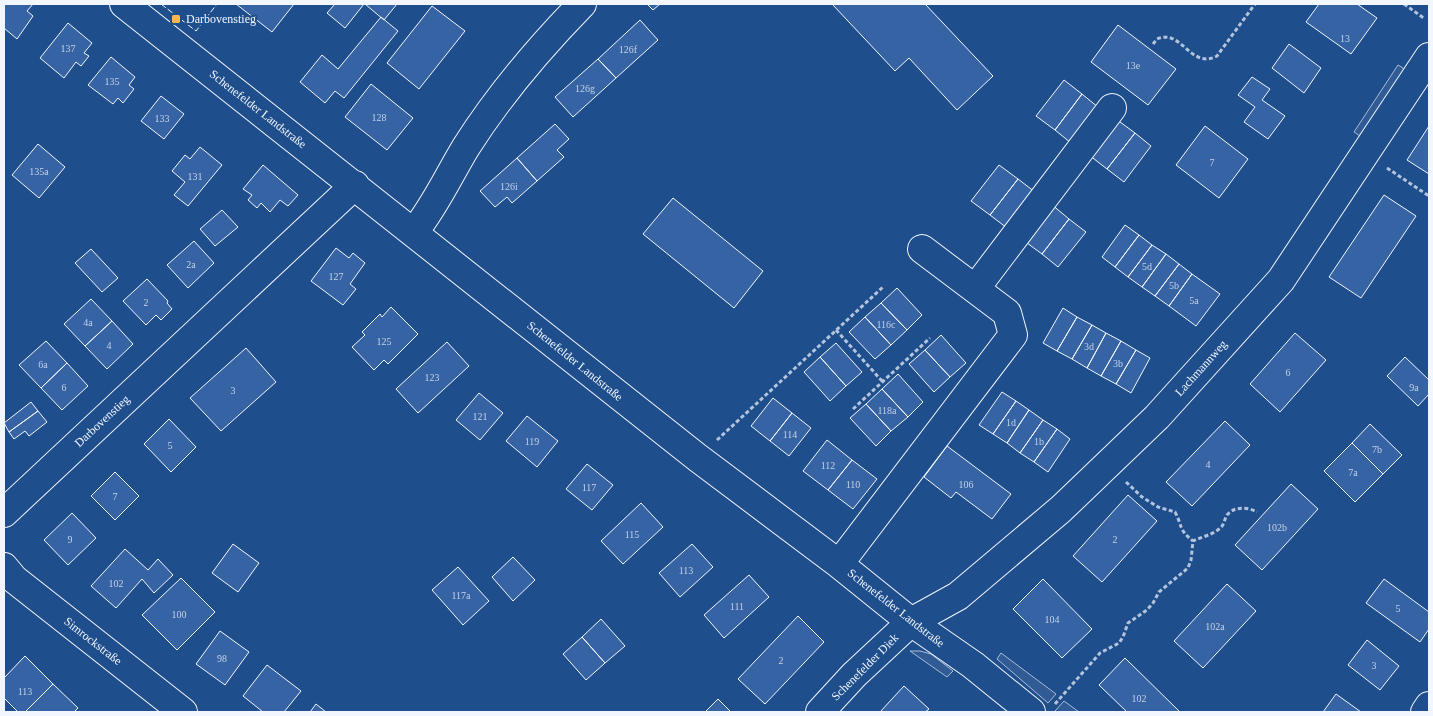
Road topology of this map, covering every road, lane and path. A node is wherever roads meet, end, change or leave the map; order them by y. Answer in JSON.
{"nodes":[{"id":1,"x":124,"y":4,"type":"edge"},
{"id":2,"x":582,"y":4,"type":"edge"},
{"id":3,"x":1255,"y":4,"type":"edge"},
{"id":4,"x":1404,"y":4,"type":"edge"},
{"id":5,"x":1425,"y":19,"type":"dead end"},
{"id":6,"x":1153,"y":44,"type":"dead end"},
{"id":7,"x":1429,"y":57,"type":"edge"},
{"id":8,"x":1112,"y":108,"type":"dead end"},
{"id":9,"x":1365,"y":155,"type":"junction"},
{"id":10,"x":355,"y":186,"type":"junction"},
{"id":11,"x":1429,"y":196,"type":"edge"},
{"id":12,"x":414,"y":232,"type":"junction"},
{"id":13,"x":922,"y":248,"type":"dead end"},
{"id":14,"x":883,"y":287,"type":"dead end"},
{"id":15,"x":976,"y":289,"type":"junction"},
{"id":16,"x":836,"y":330,"type":"junction"},
{"id":17,"x":930,"y":338,"type":"dead end"},
{"id":18,"x":882,"y":381,"type":"junction"},
{"id":19,"x":853,"y":409,"type":"dead end"},
{"id":20,"x":714,"y":442,"type":"dead end"},
{"id":21,"x":1107,"y":466,"type":"junction"},
{"id":22,"x":1257,"y":512,"type":"dead end"},
{"id":23,"x":4,"y":513,"type":"edge"},
{"id":24,"x":1193,"y":541,"type":"junction"},
{"id":25,"x":839,"y":564,"type":"junction"},
{"id":26,"x":4,"y":567,"type":"edge"},
{"id":27,"x":911,"y":622,"type":"junction"},
{"id":28,"x":1429,"y":706,"type":"edge"},
{"id":29,"x":1042,"y":709,"type":"edge"},
{"id":30,"x":184,"y":712,"type":"edge"},
{"id":31,"x":820,"y":712,"type":"edge"},
{"id":32,"x":1425,"y":712,"type":"edge"}],
"edges":[{"from":1,"to":10,"type":"street","name":"Schenefelder Landstraße"},
{"from":2,"to":12,"type":"street"},
{"from":3,"to":6,"type":"path"},
{"from":4,"to":5,"type":"path"},
{"from":7,"to":9,"type":"street","name":"Lachmannweg"},
{"from":8,"to":15,"type":"street"},
{"from":9,"to":11,"type":"path"},
{"from":9,"to":21,"type":"street","name":"Lachmannweg"},
{"from":10,"to":12,"type":"street","name":"Schenefelder Landstraße"},
{"from":10,"to":23,"type":"street","name":"Darbovenstieg"},
{"from":12,"to":25,"type":"street","name":"Schenefelder Landstraße"},
{"from":13,"to":15,"type":"street"},
{"from":14,"to":16,"type":"path"},
{"from":15,"to":25,"type":"street"},
{"from":16,"to":18,"type":"path"},
{"from":16,"to":20,"type":"path"},
{"from":17,"to":18,"type":"path"},
{"from":18,"to":19,"type":"path"},
{"from":21,"to":24,"type":"path"},
{"from":21,"to":27,"type":"street","name":"Lachmannweg"},
{"from":22,"to":24,"type":"path"},
{"from":24,"to":29,"type":"path"},
{"from":25,"to":27,"type":"street","name":"Schenefelder Landstraße"},
{"from":26,"to":30,"type":"street","name":"Simrockstraße"},
{"from":27,"to":29,"type":"street","name":"Schenefelder Landstraße"},
{"from":27,"to":31,"type":"street","name":"Schenefelder Diek"},
{"from":28,"to":32,"type":"street"}]}
